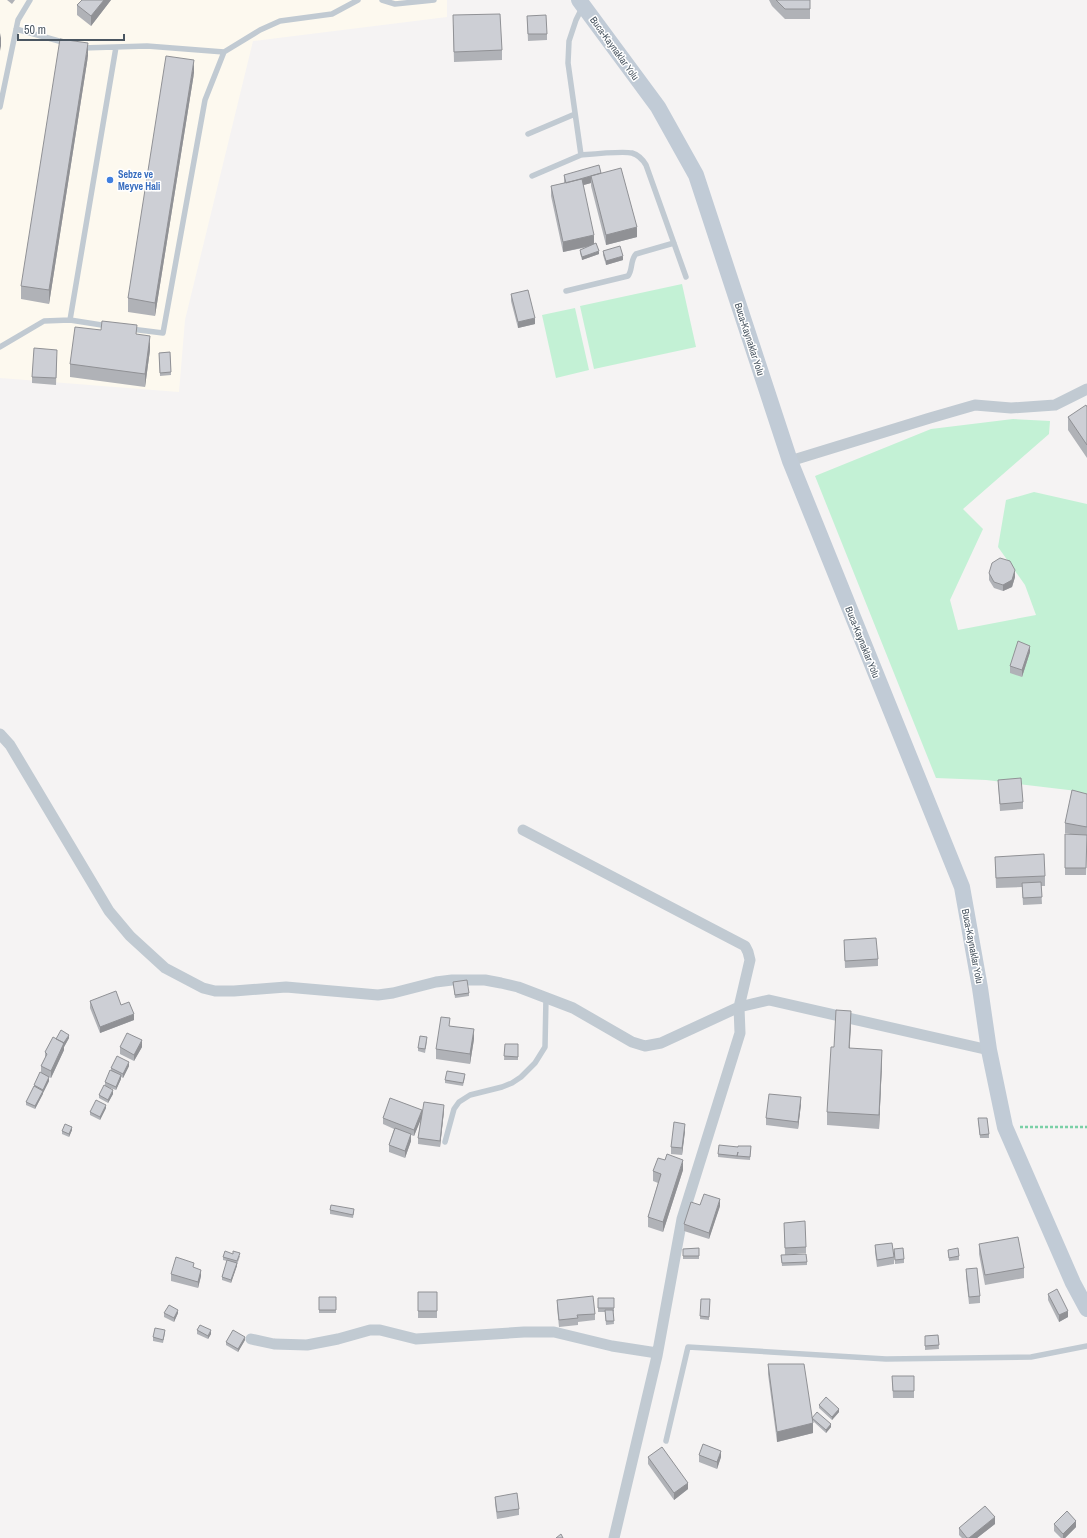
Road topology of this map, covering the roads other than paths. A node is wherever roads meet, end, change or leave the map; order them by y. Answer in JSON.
{"nodes":[{"id":1,"x":30,"y":0,"type":"edge"},
{"id":2,"x":358,"y":0,"type":"edge"},
{"id":3,"x":382,"y":0,"type":"edge"},
{"id":4,"x":434,"y":0,"type":"edge"},
{"id":5,"x":581,"y":3,"type":"edge"},
{"id":6,"x":16,"y":29,"type":"junction"},
{"id":7,"x":116,"y":46,"type":"junction"},
{"id":8,"x":224,"y":52,"type":"junction"},
{"id":9,"x":0,"y":107,"type":"edge"},
{"id":10,"x":576,"y":114,"type":"junction"},
{"id":11,"x":528,"y":134,"type":"dead end"},
{"id":12,"x":581,"y":155,"type":"junction"},
{"id":13,"x":532,"y":176,"type":"dead end"},
{"id":14,"x":674,"y":243,"type":"junction"},
{"id":15,"x":686,"y":277,"type":"dead end"},
{"id":16,"x":566,"y":291,"type":"dead end"},
{"id":17,"x":70,"y":320,"type":"junction"},
{"id":18,"x":117,"y":327,"type":"edge"},
{"id":19,"x":124,"y":328,"type":"edge"},
{"id":20,"x":0,"y":347,"type":"edge"},
{"id":21,"x":1087,"y":389,"type":"edge"},
{"id":22,"x":790,"y":461,"type":"junction"},
{"id":23,"x":0,"y":734,"type":"edge"},
{"id":24,"x":523,"y":830,"type":"dead end"},
{"id":25,"x":546,"y":998,"type":"junction"},
{"id":26,"x":739,"y":1007,"type":"junction"},
{"id":27,"x":989,"y":1050,"type":"junction"},
{"id":28,"x":445,"y":1142,"type":"dead end"},
{"id":29,"x":1087,"y":1309,"type":"edge"},
{"id":30,"x":251,"y":1339,"type":"dead end"},
{"id":31,"x":1087,"y":1346,"type":"edge"},
{"id":32,"x":657,"y":1353,"type":"junction"},
{"id":33,"x":666,"y":1441,"type":"dead end"},
{"id":34,"x":614,"y":1538,"type":"edge"}],
"edges":[{"from":1,"to":6,"type":"lane"},
{"from":2,"to":8,"type":"lane"},
{"from":3,"to":4,"type":"lane"},
{"from":5,"to":10,"type":"lane"},
{"from":5,"to":22,"type":"street","name":"Buca-Kaynaklar Yolu"},
{"from":6,"to":7,"type":"lane"},
{"from":6,"to":9,"type":"lane"},
{"from":7,"to":8,"type":"lane"},
{"from":7,"to":17,"type":"lane"},
{"from":8,"to":19,"type":"lane"},
{"from":10,"to":11,"type":"lane"},
{"from":10,"to":12,"type":"lane"},
{"from":12,"to":13,"type":"lane"},
{"from":12,"to":14,"type":"lane"},
{"from":14,"to":15,"type":"lane"},
{"from":14,"to":16,"type":"lane"},
{"from":17,"to":18,"type":"lane"},
{"from":17,"to":20,"type":"lane"},
{"from":21,"to":22,"type":"street"},
{"from":22,"to":27,"type":"street","name":"Buca-Kaynaklar Yolu"},
{"from":23,"to":25,"type":"street"},
{"from":24,"to":26,"type":"street"},
{"from":25,"to":26,"type":"street"},
{"from":25,"to":28,"type":"lane"},
{"from":26,"to":27,"type":"street"},
{"from":26,"to":32,"type":"street"},
{"from":27,"to":29,"type":"street","name":"Buca-Kaynaklar Yolu"},
{"from":30,"to":32,"type":"street"},
{"from":31,"to":33,"type":"lane"},
{"from":32,"to":34,"type":"street"}]}
